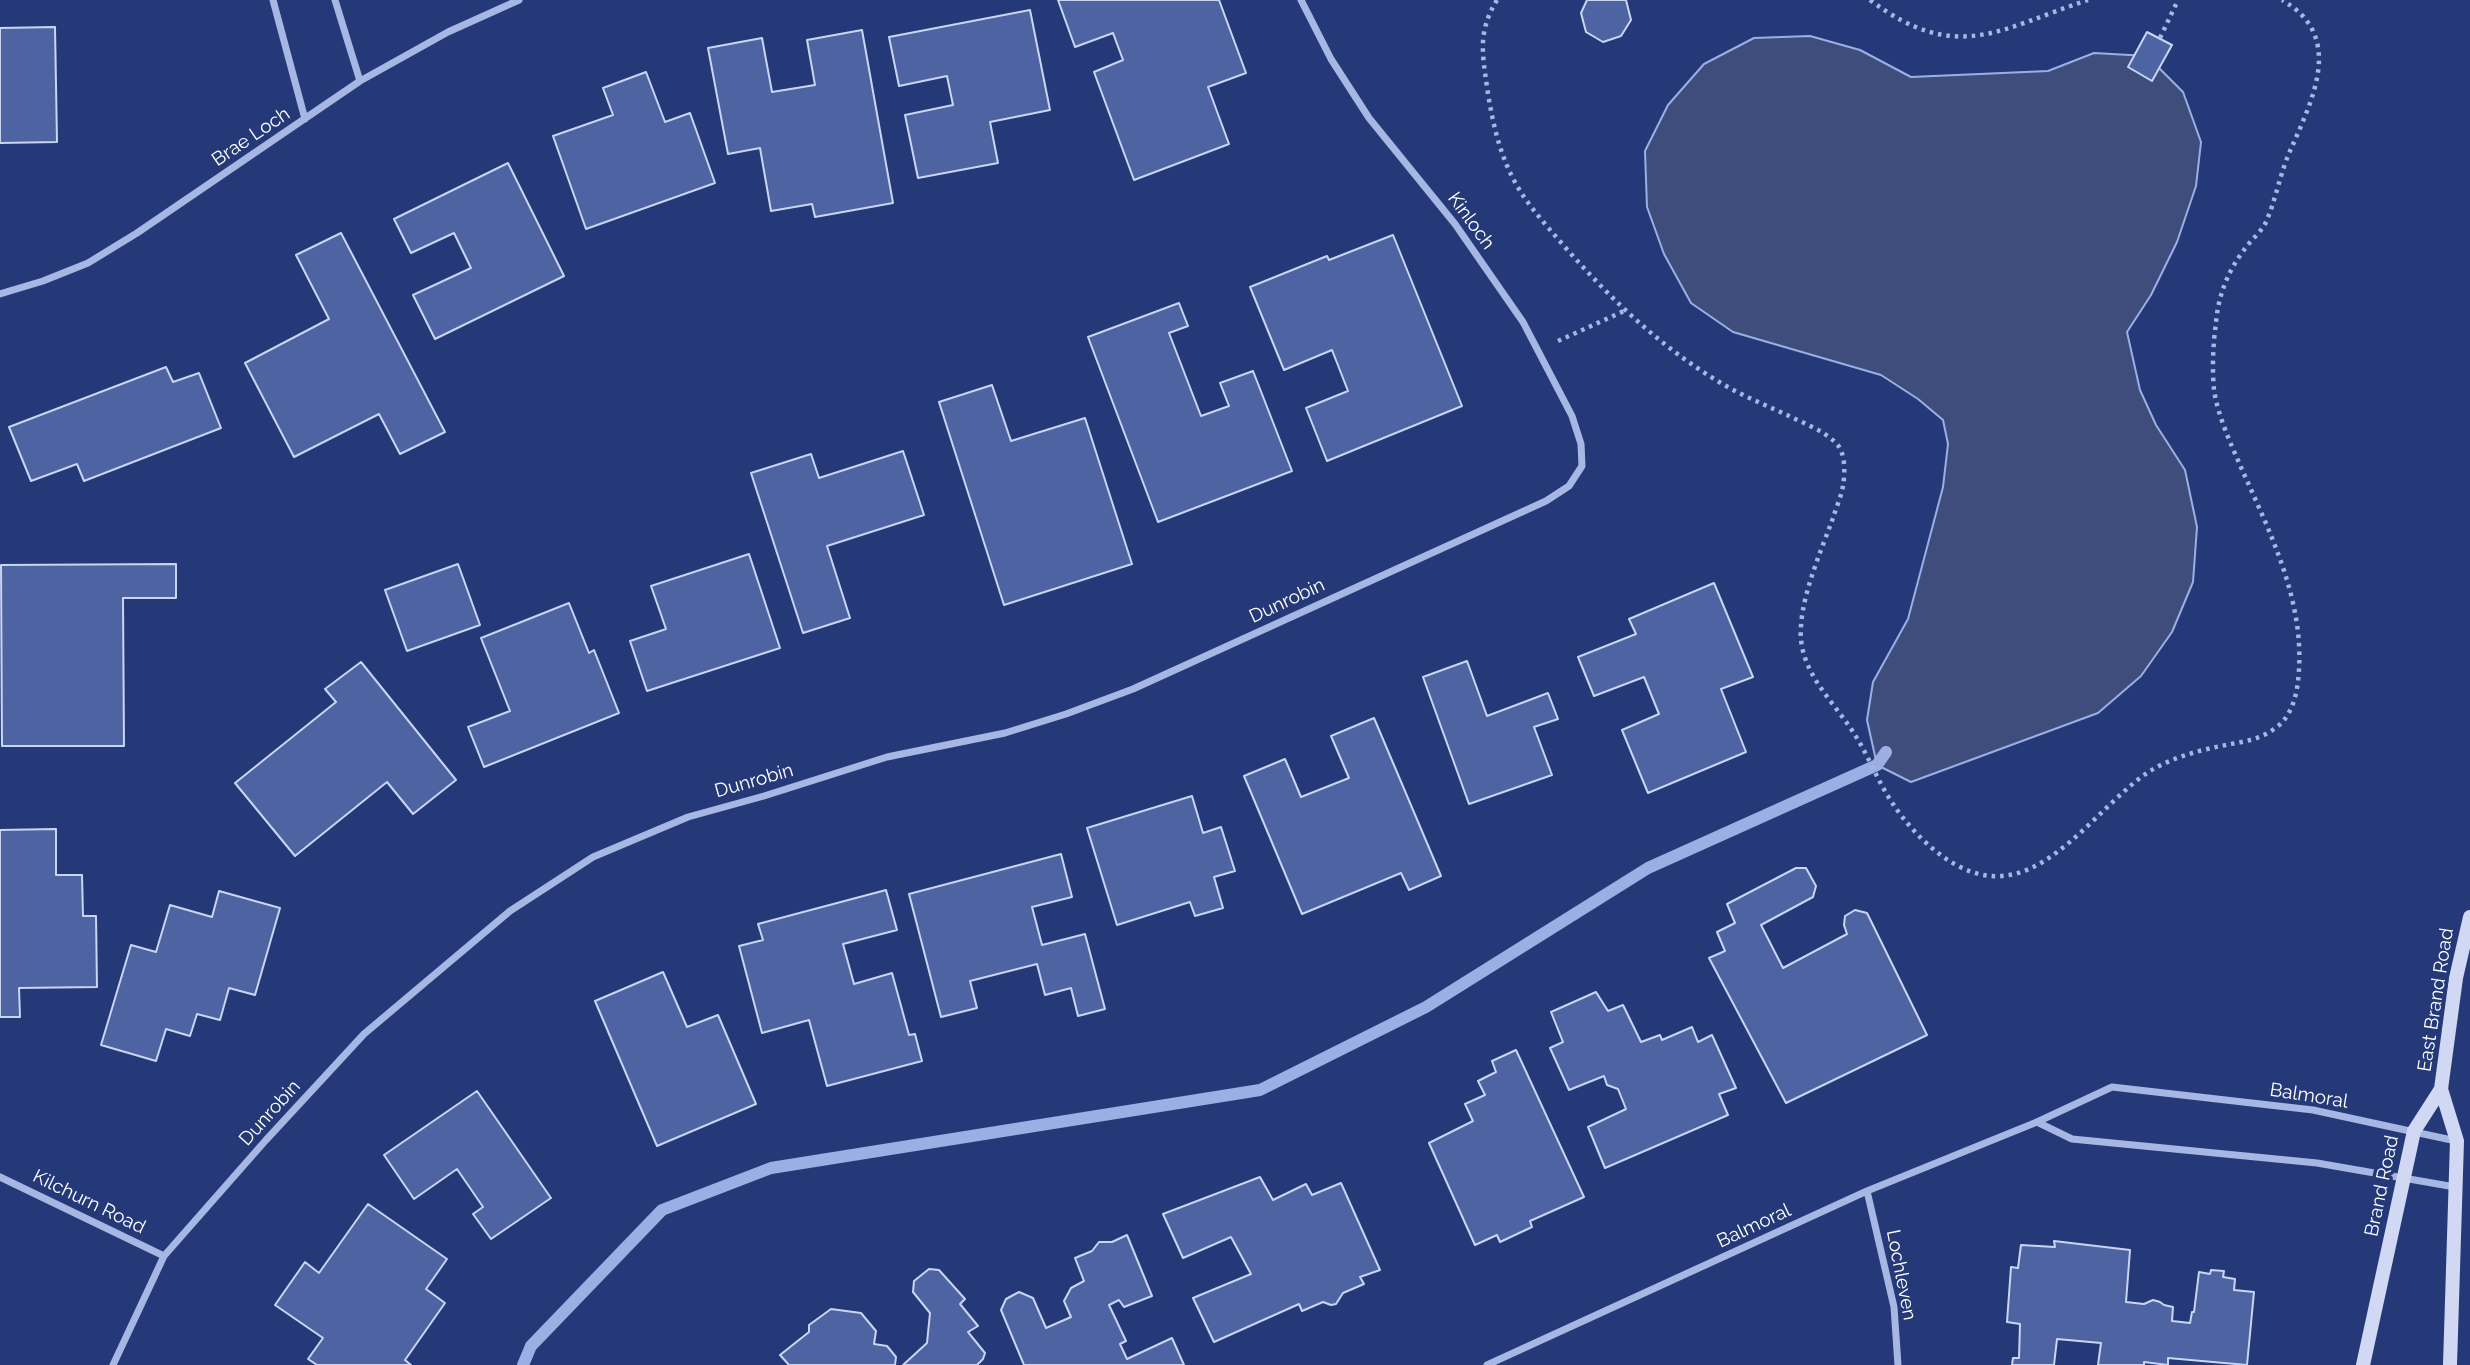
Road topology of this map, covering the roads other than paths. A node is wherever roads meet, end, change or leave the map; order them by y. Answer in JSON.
{"nodes":[{"id":1,"x":273,"y":0,"type":"edge"},
{"id":2,"x":335,"y":0,"type":"edge"},
{"id":3,"x":519,"y":0,"type":"edge"},
{"id":4,"x":1301,"y":0,"type":"edge"},
{"id":5,"x":360,"y":81,"type":"junction"},
{"id":6,"x":305,"y":119,"type":"junction"},
{"id":7,"x":0,"y":294,"type":"edge"},
{"id":8,"x":1576,"y":475,"type":"joint"},
{"id":9,"x":2470,"y":917,"type":"edge"},
{"id":10,"x":2441,"y":1089,"type":"junction"},
{"id":11,"x":2037,"y":1122,"type":"junction"},
{"id":12,"x":2414,"y":1131,"type":"junction"},
{"id":13,"x":2456,"y":1141,"type":"junction"},
{"id":14,"x":0,"y":1177,"type":"edge"},
{"id":15,"x":2404,"y":1178,"type":"junction"},
{"id":16,"x":2455,"y":1187,"type":"junction"},
{"id":17,"x":1867,"y":1191,"type":"junction"},
{"id":18,"x":164,"y":1256,"type":"junction"},
{"id":19,"x":113,"y":1365,"type":"edge"},
{"id":20,"x":1487,"y":1365,"type":"edge"},
{"id":21,"x":1898,"y":1365,"type":"edge"},
{"id":22,"x":2363,"y":1365,"type":"edge"},
{"id":23,"x":2450,"y":1365,"type":"edge"}],
"edges":[{"from":1,"to":6,"type":"street"},
{"from":2,"to":5,"type":"street"},
{"from":3,"to":5,"type":"street","name":"Brae Loch"},
{"from":4,"to":8,"type":"street","name":"Kinloch"},
{"from":5,"to":6,"type":"street","name":"Brae Loch"},
{"from":6,"to":7,"type":"street","name":"Brae Loch"},
{"from":8,"to":18,"type":"street","name":"Dunrobin"},
{"from":9,"to":10,"type":"main road","name":"East Brand Road"},
{"from":10,"to":12,"type":"main road","name":"Brand Road"},
{"from":10,"to":13,"type":"main road"},
{"from":11,"to":12,"type":"street","name":"Balmoral"},
{"from":11,"to":15,"type":"street"},
{"from":11,"to":17,"type":"street","name":"Balmoral"},
{"from":12,"to":13,"type":"street","name":"Balmoral"},
{"from":12,"to":15,"type":"main road","name":"Brand Road"},
{"from":13,"to":16,"type":"main road"},
{"from":14,"to":18,"type":"street","name":"Kilchurn Road"},
{"from":15,"to":16,"type":"street"},
{"from":15,"to":22,"type":"main road","name":"Brand Road"},
{"from":16,"to":23,"type":"main road"},
{"from":17,"to":20,"type":"street","name":"Balmoral"},
{"from":17,"to":21,"type":"street","name":"Lochleven"},
{"from":18,"to":19,"type":"street","name":"Dunrobin"}]}
